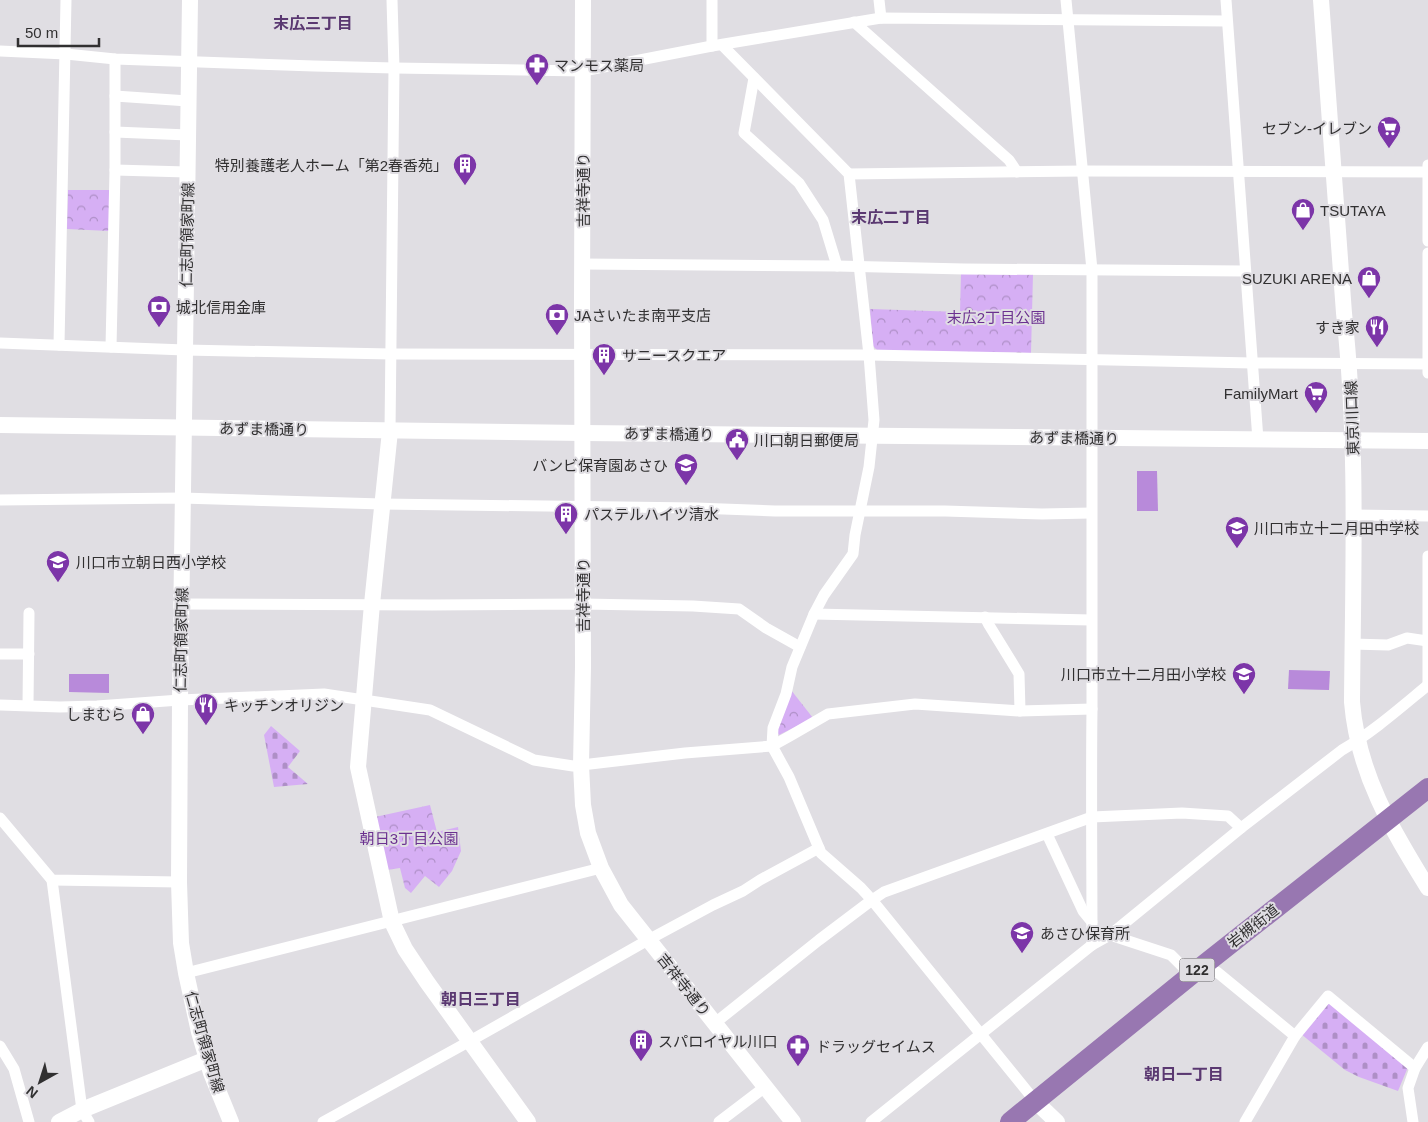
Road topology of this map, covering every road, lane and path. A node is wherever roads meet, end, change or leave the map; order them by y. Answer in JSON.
{"nodes":[{"id":1,"x":66,"y":0,"type":"edge"},
{"id":2,"x":190,"y":0,"type":"edge"},
{"id":3,"x":392,"y":0,"type":"edge"},
{"id":4,"x":584,"y":0,"type":"edge"},
{"id":5,"x":712,"y":0,"type":"edge"},
{"id":6,"x":879,"y":0,"type":"edge"},
{"id":7,"x":1066,"y":0,"type":"edge"},
{"id":8,"x":1226,"y":0,"type":"edge"},
{"id":9,"x":1321,"y":0,"type":"edge"},
{"id":10,"x":881,"y":18,"type":"junction"},
{"id":11,"x":1069,"y":20,"type":"junction"},
{"id":12,"x":1227,"y":21,"type":"junction"},
{"id":13,"x":854,"y":22,"type":"junction"},
{"id":14,"x":717,"y":46,"type":"junction"},
{"id":15,"x":0,"y":51,"type":"edge"},
{"id":16,"x":66,"y":54,"type":"junction"},
{"id":17,"x":115,"y":59,"type":"junction"},
{"id":18,"x":189,"y":61,"type":"junction"},
{"id":19,"x":394,"y":68,"type":"junction"},
{"id":20,"x":583,"y":71,"type":"junction"},
{"id":21,"x":754,"y":78,"type":"junction"},
{"id":22,"x":115,"y":96,"type":"junction"},
{"id":23,"x":188,"y":100,"type":"junction"},
{"id":24,"x":115,"y":132,"type":"junction"},
{"id":25,"x":188,"y":135,"type":"junction"},
{"id":26,"x":1428,"y":165,"type":"edge"},
{"id":27,"x":115,"y":170,"type":"junction"},
{"id":28,"x":1083,"y":171,"type":"junction"},
{"id":29,"x":1238,"y":171,"type":"junction"},
{"id":30,"x":187,"y":172,"type":"junction"},
{"id":31,"x":1017,"y":172,"type":"junction"},
{"id":32,"x":1334,"y":172,"type":"junction"},
{"id":33,"x":1428,"y":172,"type":"edge"},
{"id":34,"x":849,"y":174,"type":"junction"},
{"id":35,"x":1428,"y":241,"type":"edge"},
{"id":36,"x":1428,"y":253,"type":"edge"},
{"id":37,"x":582,"y":264,"type":"junction"},
{"id":38,"x":837,"y":266,"type":"junction"},
{"id":39,"x":859,"y":267,"type":"junction"},
{"id":40,"x":1092,"y":270,"type":"junction"},
{"id":41,"x":1245,"y":271,"type":"junction"},
{"id":42,"x":0,"y":343,"type":"edge"},
{"id":43,"x":59,"y":345,"type":"junction"},
{"id":44,"x":110,"y":347,"type":"junction"},
{"id":45,"x":185,"y":350,"type":"junction"},
{"id":46,"x":391,"y":354,"type":"junction"},
{"id":47,"x":583,"y":355,"type":"junction"},
{"id":48,"x":869,"y":355,"type":"junction"},
{"id":49,"x":1092,"y":360,"type":"junction"},
{"id":50,"x":1252,"y":362,"type":"junction"},
{"id":51,"x":1350,"y":363,"type":"junction"},
{"id":52,"x":1428,"y":364,"type":"edge"},
{"id":53,"x":1428,"y":373,"type":"edge"},
{"id":54,"x":0,"y":425,"type":"edge"},
{"id":55,"x":184,"y":428,"type":"junction"},
{"id":56,"x":390,"y":431,"type":"junction"},
{"id":57,"x":583,"y":433,"type":"junction"},
{"id":58,"x":873,"y":436,"type":"junction"},
{"id":59,"x":1093,"y":438,"type":"junction"},
{"id":60,"x":1258,"y":440,"type":"junction"},
{"id":61,"x":1353,"y":442,"type":"junction"},
{"id":62,"x":1428,"y":442,"type":"edge"},
{"id":63,"x":182,"y":498,"type":"junction"},
{"id":64,"x":0,"y":500,"type":"edge"},
{"id":65,"x":382,"y":504,"type":"junction"},
{"id":66,"x":583,"y":506,"type":"junction"},
{"id":67,"x":860,"y":511,"type":"junction"},
{"id":68,"x":1091,"y":513,"type":"junction"},
{"id":69,"x":1353,"y":516,"type":"junction"},
{"id":70,"x":1428,"y":516,"type":"edge"},
{"id":71,"x":1428,"y":556,"type":"edge"},
{"id":72,"x":182,"y":604,"type":"junction"},
{"id":73,"x":372,"y":604,"type":"junction"},
{"id":74,"x":583,"y":604,"type":"junction"},
{"id":75,"x":29,"y":613,"type":"dead end"},
{"id":76,"x":814,"y":614,"type":"junction"},
{"id":77,"x":985,"y":617,"type":"junction"},
{"id":78,"x":1092,"y":620,"type":"junction"},
{"id":79,"x":1428,"y":641,"type":"edge"},
{"id":80,"x":1352,"y":644,"type":"junction"},
{"id":81,"x":800,"y":647,"type":"junction"},
{"id":82,"x":0,"y":654,"type":"edge"},
{"id":83,"x":29,"y":654,"type":"junction"},
{"id":84,"x":1428,"y":685,"type":"edge"},
{"id":85,"x":364,"y":699,"type":"junction"},
{"id":86,"x":180,"y":700,"type":"junction"},
{"id":87,"x":0,"y":705,"type":"edge"},
{"id":88,"x":28,"y":706,"type":"junction"},
{"id":89,"x":1092,"y":709,"type":"junction"},
{"id":90,"x":1020,"y":711,"type":"junction"},
{"id":91,"x":1357,"y":741,"type":"junction"},
{"id":92,"x":772,"y":746,"type":"junction"},
{"id":93,"x":581,"y":764,"type":"junction"},
{"id":94,"x":1428,"y":788,"type":"edge"},
{"id":95,"x":1428,"y":804,"type":"edge"},
{"id":96,"x":1092,"y":817,"type":"junction"},
{"id":97,"x":0,"y":818,"type":"edge"},
{"id":98,"x":1390,"y":825,"type":"junction"},
{"id":99,"x":1241,"y":828,"type":"junction"},
{"id":100,"x":1047,"y":834,"type":"junction"},
{"id":101,"x":819,"y":848,"type":"junction"},
{"id":102,"x":601,"y":868,"type":"junction"},
{"id":103,"x":52,"y":880,"type":"junction"},
{"id":104,"x":179,"y":882,"type":"junction"},
{"id":105,"x":1428,"y":888,"type":"edge"},
{"id":106,"x":872,"y":900,"type":"junction"},
{"id":107,"x":392,"y":922,"type":"junction"},
{"id":108,"x":1092,"y":922,"type":"junction"},
{"id":109,"x":1110,"y":936,"type":"junction"},
{"id":110,"x":648,"y":940,"type":"junction"},
{"id":111,"x":1092,"y":945,"type":"junction"},
{"id":112,"x":1218,"y":972,"type":"junction"},
{"id":113,"x":186,"y":973,"type":"junction"},
{"id":114,"x":1191,"y":974,"type":"junction"},
{"id":115,"x":715,"y":1023,"type":"junction"},
{"id":116,"x":980,"y":1035,"type":"junction"},
{"id":117,"x":1295,"y":1036,"type":"junction"},
{"id":118,"x":470,"y":1041,"type":"junction"},
{"id":119,"x":0,"y":1046,"type":"edge"},
{"id":120,"x":1428,"y":1047,"type":"edge"},
{"id":121,"x":207,"y":1059,"type":"junction"},
{"id":122,"x":1415,"y":1068,"type":"junction"},
{"id":123,"x":766,"y":1086,"type":"junction"},
{"id":124,"x":1041,"y":1114,"type":"edge"},
{"id":125,"x":86,"y":1116,"type":"edge"},
{"id":126,"x":29,"y":1122,"type":"edge"},
{"id":127,"x":59,"y":1122,"type":"edge"},
{"id":128,"x":232,"y":1122,"type":"edge"},
{"id":129,"x":323,"y":1122,"type":"edge"},
{"id":130,"x":528,"y":1122,"type":"edge"},
{"id":131,"x":719,"y":1122,"type":"edge"},
{"id":132,"x":793,"y":1122,"type":"edge"},
{"id":133,"x":871,"y":1122,"type":"edge"},
{"id":134,"x":1010,"y":1122,"type":"edge"},
{"id":135,"x":1244,"y":1122,"type":"edge"},
{"id":136,"x":1413,"y":1122,"type":"edge"}],
"edges":[{"from":1,"to":16,"type":"street"},
{"from":2,"to":18,"type":"street","name":"仁志町領家町線"},
{"from":3,"to":19,"type":"street"},
{"from":4,"to":20,"type":"street","name":"吉祥寺通り"},
{"from":5,"to":14,"type":"street"},
{"from":6,"to":10,"type":"street"},
{"from":7,"to":11,"type":"street"},
{"from":8,"to":12,"type":"street"},
{"from":9,"to":32,"type":"street","name":"東京川口線"},
{"from":10,"to":11,"type":"street"},
{"from":10,"to":13,"type":"street"},
{"from":11,"to":12,"type":"street"},
{"from":11,"to":28,"type":"street"},
{"from":12,"to":29,"type":"street"},
{"from":13,"to":14,"type":"street"},
{"from":13,"to":31,"type":"street"},
{"from":14,"to":20,"type":"street"},
{"from":14,"to":21,"type":"street"},
{"from":15,"to":16,"type":"street"},
{"from":16,"to":17,"type":"street"},
{"from":16,"to":43,"type":"street"},
{"from":17,"to":18,"type":"street"},
{"from":17,"to":22,"type":"street"},
{"from":18,"to":19,"type":"street"},
{"from":18,"to":23,"type":"street","name":"仁志町領家町線"},
{"from":19,"to":20,"type":"street"},
{"from":19,"to":46,"type":"street"},
{"from":20,"to":37,"type":"street","name":"吉祥寺通り"},
{"from":21,"to":34,"type":"street"},
{"from":21,"to":38,"type":"street"},
{"from":22,"to":23,"type":"street"},
{"from":22,"to":24,"type":"street"},
{"from":23,"to":25,"type":"street","name":"仁志町領家町線"},
{"from":24,"to":25,"type":"street"},
{"from":24,"to":27,"type":"street"},
{"from":25,"to":30,"type":"street","name":"仁志町領家町線"},
{"from":26,"to":33,"type":"street"},
{"from":27,"to":30,"type":"street"},
{"from":27,"to":44,"type":"street"},
{"from":28,"to":29,"type":"street"},
{"from":28,"to":31,"type":"street"},
{"from":28,"to":40,"type":"street"},
{"from":29,"to":32,"type":"street"},
{"from":29,"to":41,"type":"street"},
{"from":30,"to":45,"type":"street","name":"仁志町領家町線"},
{"from":31,"to":34,"type":"street"},
{"from":32,"to":33,"type":"street"},
{"from":32,"to":51,"type":"street","name":"東京川口線"},
{"from":33,"to":35,"type":"street"},
{"from":34,"to":39,"type":"street"},
{"from":36,"to":52,"type":"street"},
{"from":37,"to":38,"type":"street"},
{"from":37,"to":47,"type":"street","name":"吉祥寺通り"},
{"from":38,"to":39,"type":"street"},
{"from":39,"to":40,"type":"street"},
{"from":39,"to":48,"type":"street"},
{"from":40,"to":41,"type":"street"},
{"from":40,"to":49,"type":"street"},
{"from":41,"to":50,"type":"street"},
{"from":42,"to":43,"type":"street"},
{"from":43,"to":44,"type":"street"},
{"from":44,"to":45,"type":"street"},
{"from":45,"to":46,"type":"street"},
{"from":45,"to":55,"type":"street","name":"仁志町領家町線"},
{"from":46,"to":47,"type":"street"},
{"from":46,"to":56,"type":"street"},
{"from":47,"to":48,"type":"street"},
{"from":47,"to":57,"type":"street","name":"吉祥寺通り"},
{"from":48,"to":49,"type":"street"},
{"from":48,"to":58,"type":"street"},
{"from":49,"to":50,"type":"street"},
{"from":49,"to":59,"type":"street"},
{"from":50,"to":51,"type":"street"},
{"from":50,"to":60,"type":"street"},
{"from":51,"to":52,"type":"street"},
{"from":51,"to":61,"type":"street","name":"東京川口線"},
{"from":52,"to":53,"type":"street"},
{"from":54,"to":55,"type":"street","name":"あずま橋通り"},
{"from":55,"to":56,"type":"street","name":"あずま橋通り"},
{"from":55,"to":63,"type":"street","name":"仁志町領家町線"},
{"from":56,"to":57,"type":"street","name":"あずま橋通り"},
{"from":56,"to":65,"type":"street"},
{"from":57,"to":58,"type":"street","name":"あずま橋通り"},
{"from":57,"to":66,"type":"street","name":"吉祥寺通り"},
{"from":58,"to":59,"type":"street","name":"あずま橋通り"},
{"from":58,"to":67,"type":"street"},
{"from":59,"to":60,"type":"street","name":"あずま橋通り"},
{"from":59,"to":68,"type":"street"},
{"from":60,"to":61,"type":"street","name":"あずま橋通り"},
{"from":61,"to":62,"type":"street","name":"あずま橋通り"},
{"from":61,"to":69,"type":"street","name":"東京川口線"},
{"from":63,"to":64,"type":"street"},
{"from":63,"to":65,"type":"street"},
{"from":63,"to":72,"type":"street","name":"仁志町領家町線"},
{"from":65,"to":66,"type":"street"},
{"from":65,"to":73,"type":"street"},
{"from":66,"to":67,"type":"street"},
{"from":66,"to":74,"type":"street","name":"吉祥寺通り"},
{"from":67,"to":68,"type":"street"},
{"from":67,"to":76,"type":"street"},
{"from":68,"to":78,"type":"street"},
{"from":69,"to":70,"type":"street"},
{"from":69,"to":80,"type":"street","name":"東京川口線"},
{"from":71,"to":79,"type":"street"},
{"from":72,"to":73,"type":"street"},
{"from":72,"to":86,"type":"street","name":"仁志町領家町線"},
{"from":73,"to":74,"type":"street"},
{"from":73,"to":85,"type":"street"},
{"from":74,"to":81,"type":"street"},
{"from":74,"to":93,"type":"street","name":"吉祥寺通り"},
{"from":75,"to":83,"type":"street"},
{"from":76,"to":77,"type":"street"},
{"from":76,"to":81,"type":"street"},
{"from":77,"to":78,"type":"street"},
{"from":77,"to":90,"type":"street"},
{"from":78,"to":89,"type":"street"},
{"from":79,"to":80,"type":"street"},
{"from":79,"to":84,"type":"street"},
{"from":80,"to":91,"type":"street","name":"東京川口線"},
{"from":81,"to":92,"type":"street"},
{"from":82,"to":83,"type":"street"},
{"from":83,"to":88,"type":"street"},
{"from":84,"to":91,"type":"street"},
{"from":85,"to":86,"type":"street"},
{"from":85,"to":93,"type":"street"},
{"from":85,"to":107,"type":"street"},
{"from":86,"to":88,"type":"street"},
{"from":86,"to":104,"type":"street","name":"仁志町領家町線"},
{"from":87,"to":88,"type":"street"},
{"from":89,"to":90,"type":"street"},
{"from":89,"to":96,"type":"street"},
{"from":90,"to":92,"type":"street"},
{"from":91,"to":98,"type":"street","name":"東京川口線"},
{"from":91,"to":99,"type":"street"},
{"from":92,"to":93,"type":"street"},
{"from":92,"to":101,"type":"street"},
{"from":93,"to":102,"type":"street","name":"吉祥寺通り"},
{"from":94,"to":98,"type":"highway","name":"岩槻街道","number":"122"},
{"from":95,"to":98,"type":"highway","name":"岩槻街道","number":"122"},
{"from":96,"to":99,"type":"street"},
{"from":96,"to":100,"type":"street"},
{"from":96,"to":108,"type":"street"},
{"from":97,"to":103,"type":"street"},
{"from":98,"to":105,"type":"street","name":"東京川口線"},
{"from":98,"to":112,"type":"highway","name":"岩槻街道","number":"122"},
{"from":98,"to":114,"type":"highway","name":"岩槻街道","number":"122"},
{"from":99,"to":109,"type":"street"},
{"from":100,"to":106,"type":"street"},
{"from":100,"to":108,"type":"street"},
{"from":101,"to":106,"type":"street"},
{"from":101,"to":110,"type":"street"},
{"from":102,"to":107,"type":"street"},
{"from":102,"to":110,"type":"street","name":"吉祥寺通り"},
{"from":103,"to":104,"type":"street"},
{"from":103,"to":125,"type":"street"},
{"from":104,"to":113,"type":"street","name":"仁志町領家町線"},
{"from":106,"to":115,"type":"street"},
{"from":106,"to":116,"type":"street"},
{"from":107,"to":113,"type":"street"},
{"from":107,"to":118,"type":"street"},
{"from":108,"to":111,"type":"street"},
{"from":109,"to":111,"type":"street"},
{"from":109,"to":114,"type":"street"},
{"from":110,"to":115,"type":"street","name":"吉祥寺通り"},
{"from":110,"to":118,"type":"street"},
{"from":111,"to":116,"type":"street"},
{"from":112,"to":117,"type":"street"},
{"from":112,"to":124,"type":"highway","name":"岩槻街道","number":"122"},
{"from":113,"to":121,"type":"street","name":"仁志町領家町線"},
{"from":114,"to":124,"type":"highway","name":"岩槻街道","number":"122"},
{"from":115,"to":123,"type":"street","name":"吉祥寺通り"},
{"from":116,"to":124,"type":"street"},
{"from":116,"to":133,"type":"street"},
{"from":117,"to":122,"type":"street"},
{"from":117,"to":135,"type":"street"},
{"from":118,"to":129,"type":"street"},
{"from":118,"to":130,"type":"street"},
{"from":119,"to":126,"type":"street"},
{"from":120,"to":122,"type":"street"},
{"from":121,"to":125,"type":"street"},
{"from":121,"to":128,"type":"street","name":"仁志町領家町線"},
{"from":122,"to":136,"type":"street"},
{"from":123,"to":131,"type":"street"},
{"from":123,"to":132,"type":"street","name":"吉祥寺通り"},
{"from":124,"to":134,"type":"highway","name":"岩槻街道","number":"122"},
{"from":125,"to":127,"type":"street"}]}
